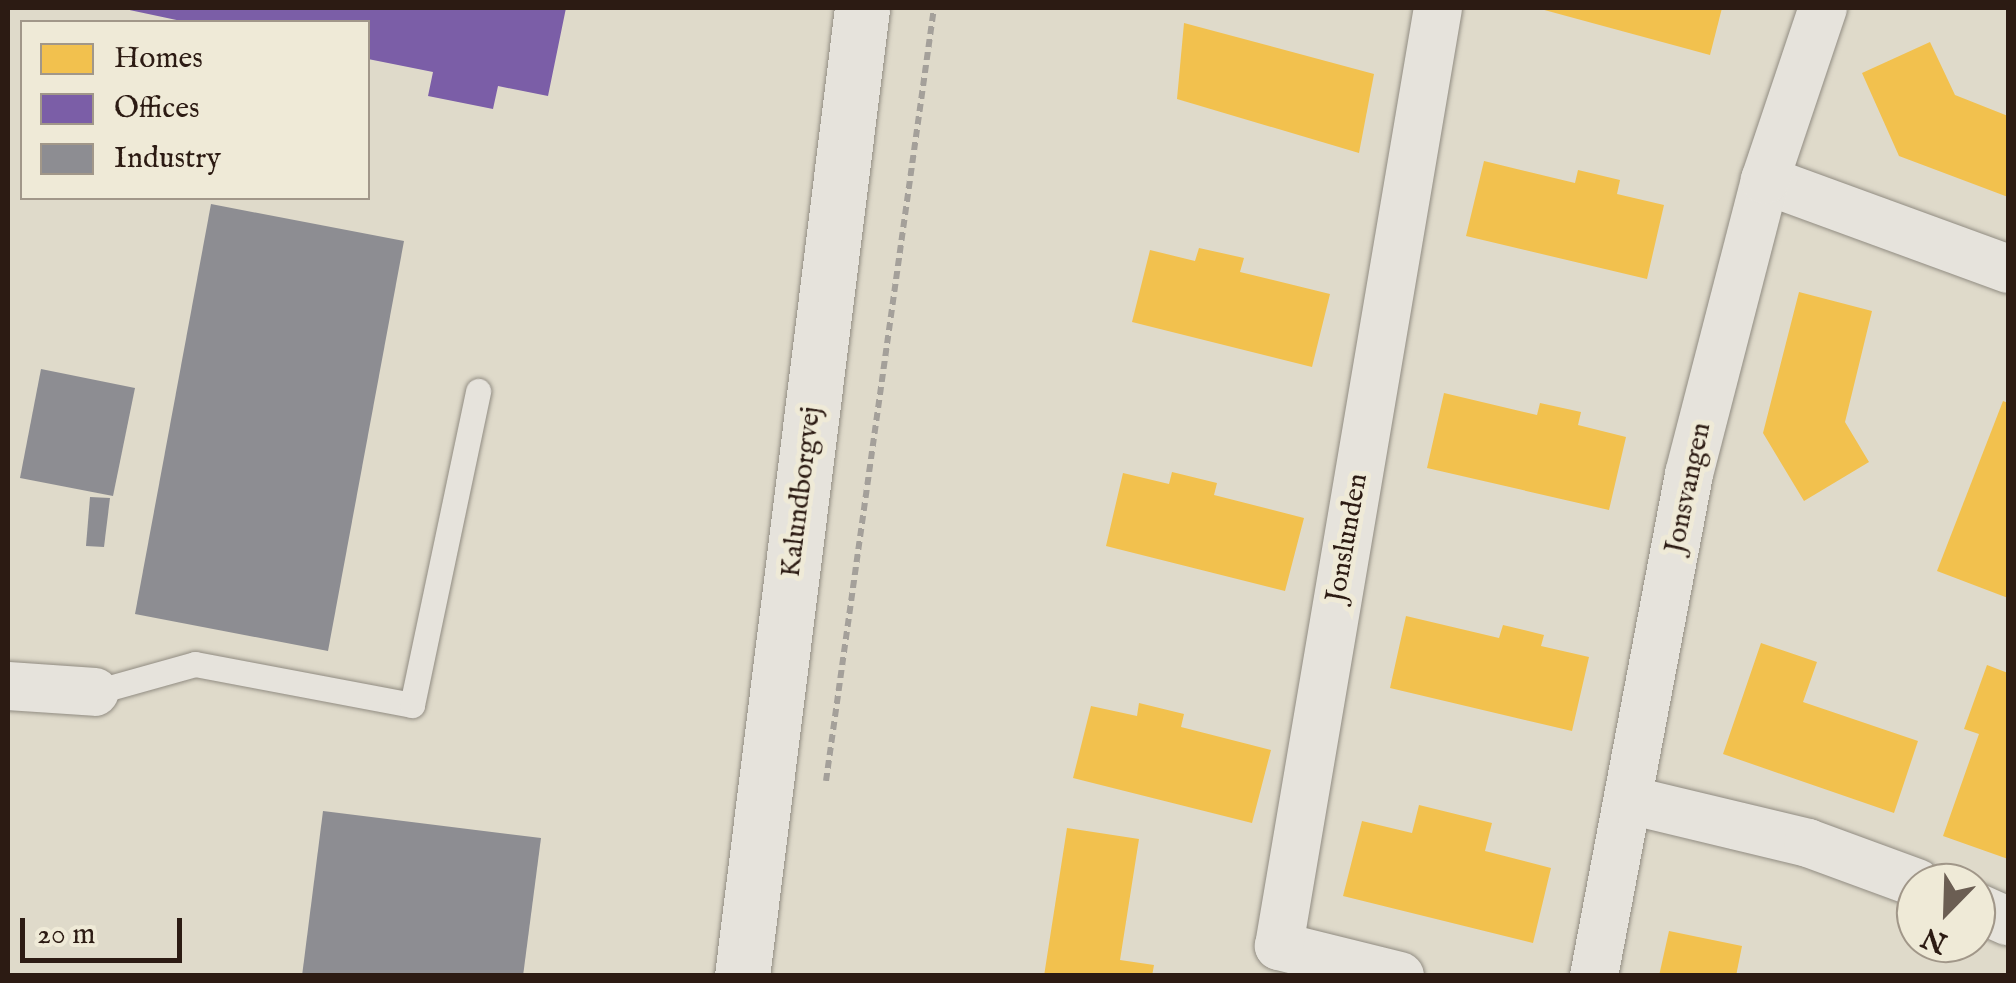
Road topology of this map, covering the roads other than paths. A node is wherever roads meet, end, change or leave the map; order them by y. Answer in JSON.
{"nodes":[{"id":1,"x":862,"y":8,"type":"edge"},
{"id":2,"x":1438,"y":8,"type":"edge"},
{"id":3,"x":1823,"y":8,"type":"edge"},
{"id":4,"x":1765,"y":180,"type":"junction"},
{"id":5,"x":2008,"y":269,"type":"edge"},
{"id":6,"x":478,"y":391,"type":"dead end"},
{"id":7,"x":8,"y":686,"type":"edge"},
{"id":8,"x":96,"y":692,"type":"joint"},
{"id":9,"x":1629,"y":800,"type":"junction"},
{"id":10,"x":1896,"y":875,"type":"edge"},
{"id":11,"x":742,"y":976,"type":"edge"},
{"id":12,"x":1400,"y":976,"type":"edge"},
{"id":13,"x":1594,"y":976,"type":"edge"}],
"edges":[{"from":1,"to":11,"type":"street","name":"Kalundborgvej"},
{"from":2,"to":12,"type":"street","name":"Jonslunden"},
{"from":3,"to":4,"type":"street","name":"Jonsvangen"},
{"from":4,"to":5,"type":"street"},
{"from":4,"to":9,"type":"street","name":"Jonsvangen"},
{"from":6,"to":8,"type":"lane"},
{"from":7,"to":8,"type":"street"},
{"from":9,"to":10,"type":"street"},
{"from":9,"to":13,"type":"street","name":"Jonsvangen"}]}
